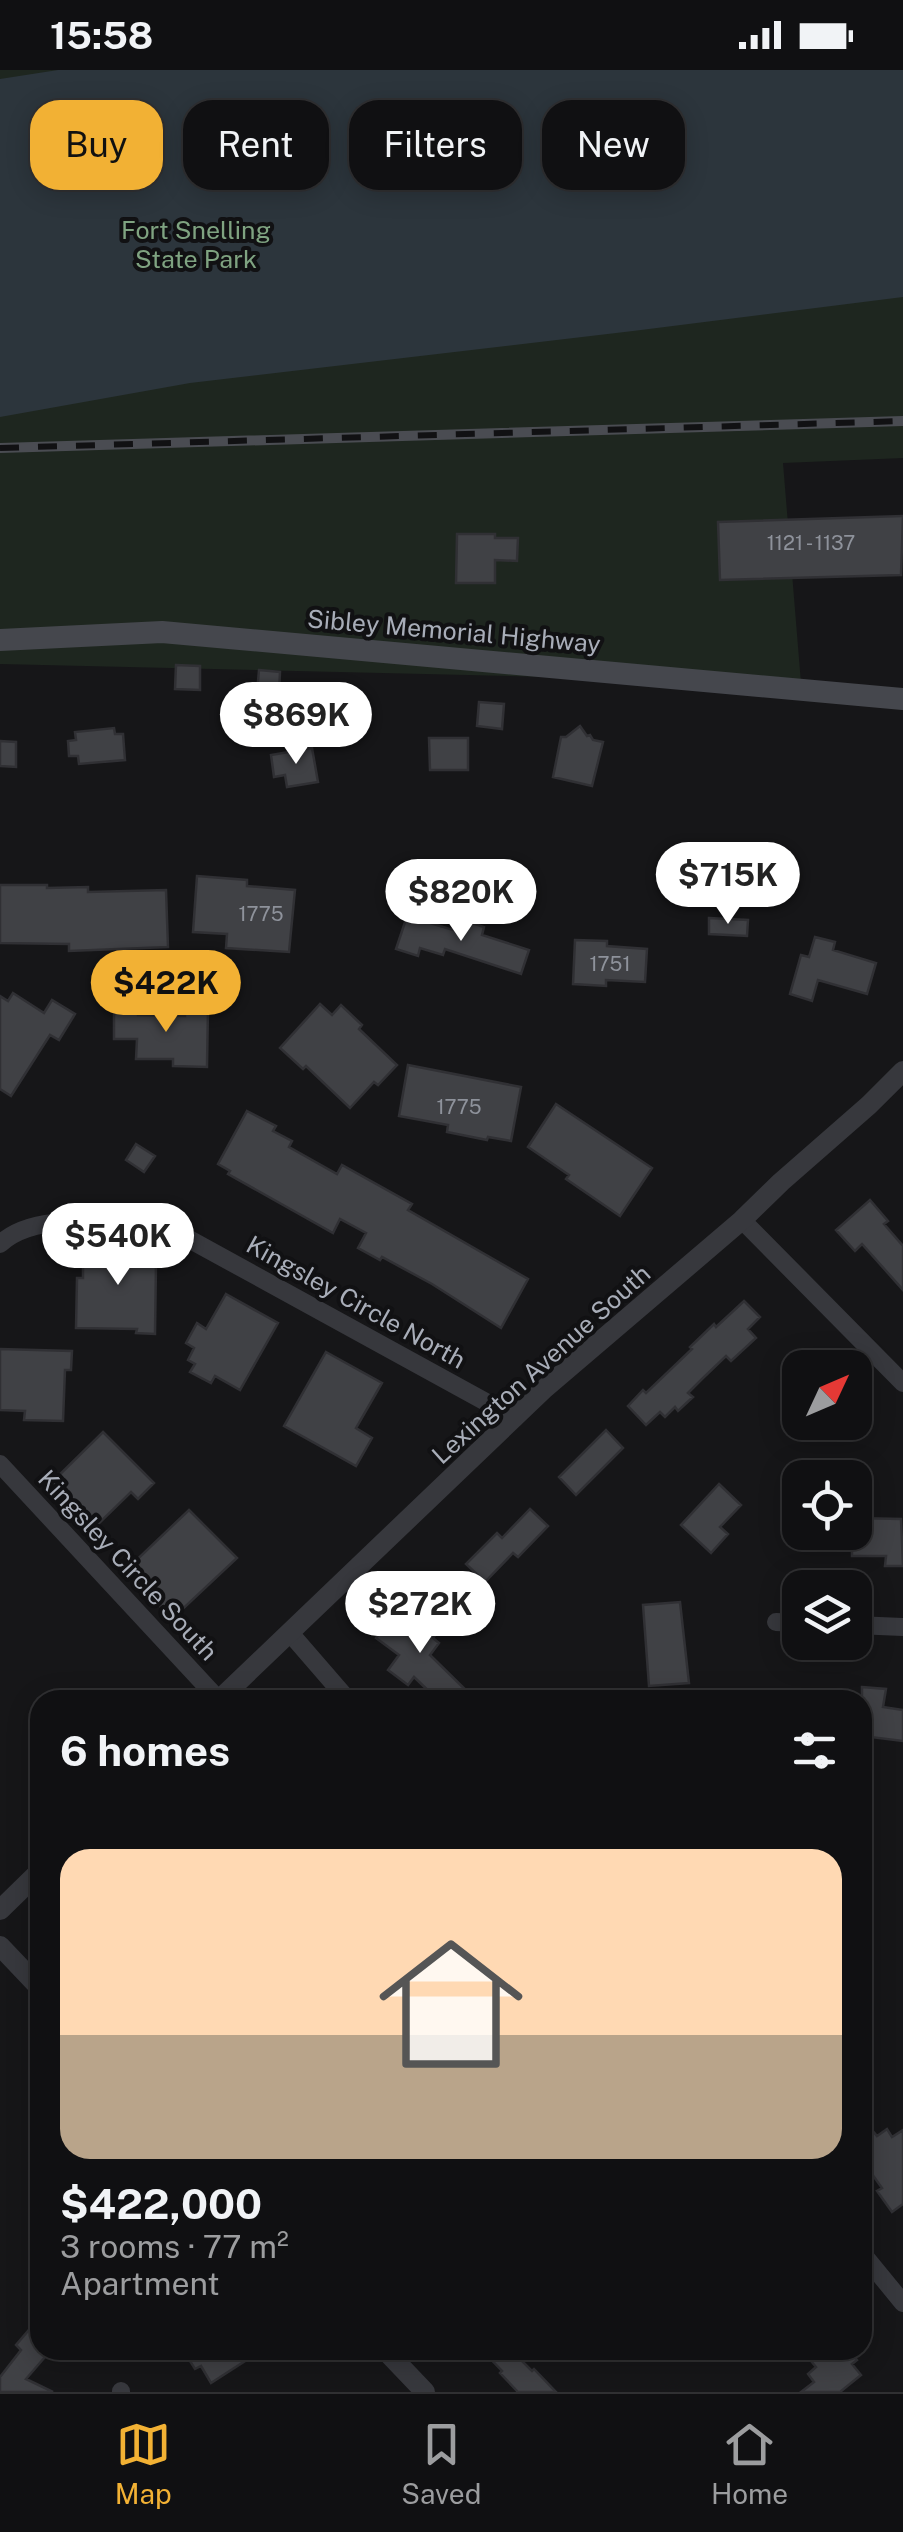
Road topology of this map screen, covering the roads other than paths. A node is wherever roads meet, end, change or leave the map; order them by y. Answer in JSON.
{"nodes":[{"id":1,"x":0,"y":640,"type":"edge"},
{"id":2,"x":903,"y":699,"type":"edge"},
{"id":3,"x":903,"y":1071,"type":"edge"},
{"id":4,"x":742,"y":1220,"type":"junction"},
{"id":5,"x":0,"y":1244,"type":"edge"},
{"id":6,"x":903,"y":1383,"type":"edge"},
{"id":7,"x":515,"y":1418,"type":"junction"},
{"id":8,"x":0,"y":1464,"type":"edge"},
{"id":9,"x":776,"y":1622,"type":"dead end"},
{"id":10,"x":782,"y":1622,"type":"edge"},
{"id":11,"x":872,"y":1626,"type":"edge"},
{"id":12,"x":903,"y":1627,"type":"edge"},
{"id":13,"x":290,"y":1634,"type":"junction"},
{"id":14,"x":210,"y":1690,"type":"edge"},
{"id":15,"x":230,"y":1690,"type":"edge"},
{"id":16,"x":339,"y":1690,"type":"edge"},
{"id":17,"x":30,"y":1881,"type":"edge"},
{"id":18,"x":0,"y":1910,"type":"edge"},
{"id":19,"x":0,"y":1946,"type":"edge"},
{"id":20,"x":30,"y":1978,"type":"edge"},
{"id":21,"x":872,"y":2265,"type":"edge"},
{"id":22,"x":903,"y":2303,"type":"edge"},
{"id":23,"x":395,"y":2360,"type":"edge"},
{"id":24,"x":425,"y":2392,"type":"edge"}],
"edges":[{"from":1,"to":2,"type":"main road","name":"Sibley Memorial Highway"},
{"from":3,"to":4,"type":"street","name":"Lexington Avenue South"},
{"from":4,"to":6,"type":"street"},
{"from":4,"to":7,"type":"street","name":"Lexington Avenue South"},
{"from":5,"to":7,"type":"street","name":"Kingsley Circle North"},
{"from":7,"to":13,"type":"street","name":"Lexington Avenue South"},
{"from":8,"to":14,"type":"street","name":"Kingsley Circle South"},
{"from":9,"to":10,"type":"street"},
{"from":11,"to":12,"type":"street"},
{"from":13,"to":15,"type":"street","name":"Lexington Avenue South"},
{"from":13,"to":16,"type":"street"},
{"from":17,"to":18,"type":"street"},
{"from":19,"to":20,"type":"street"},
{"from":21,"to":22,"type":"street"},
{"from":23,"to":24,"type":"street"}]}
